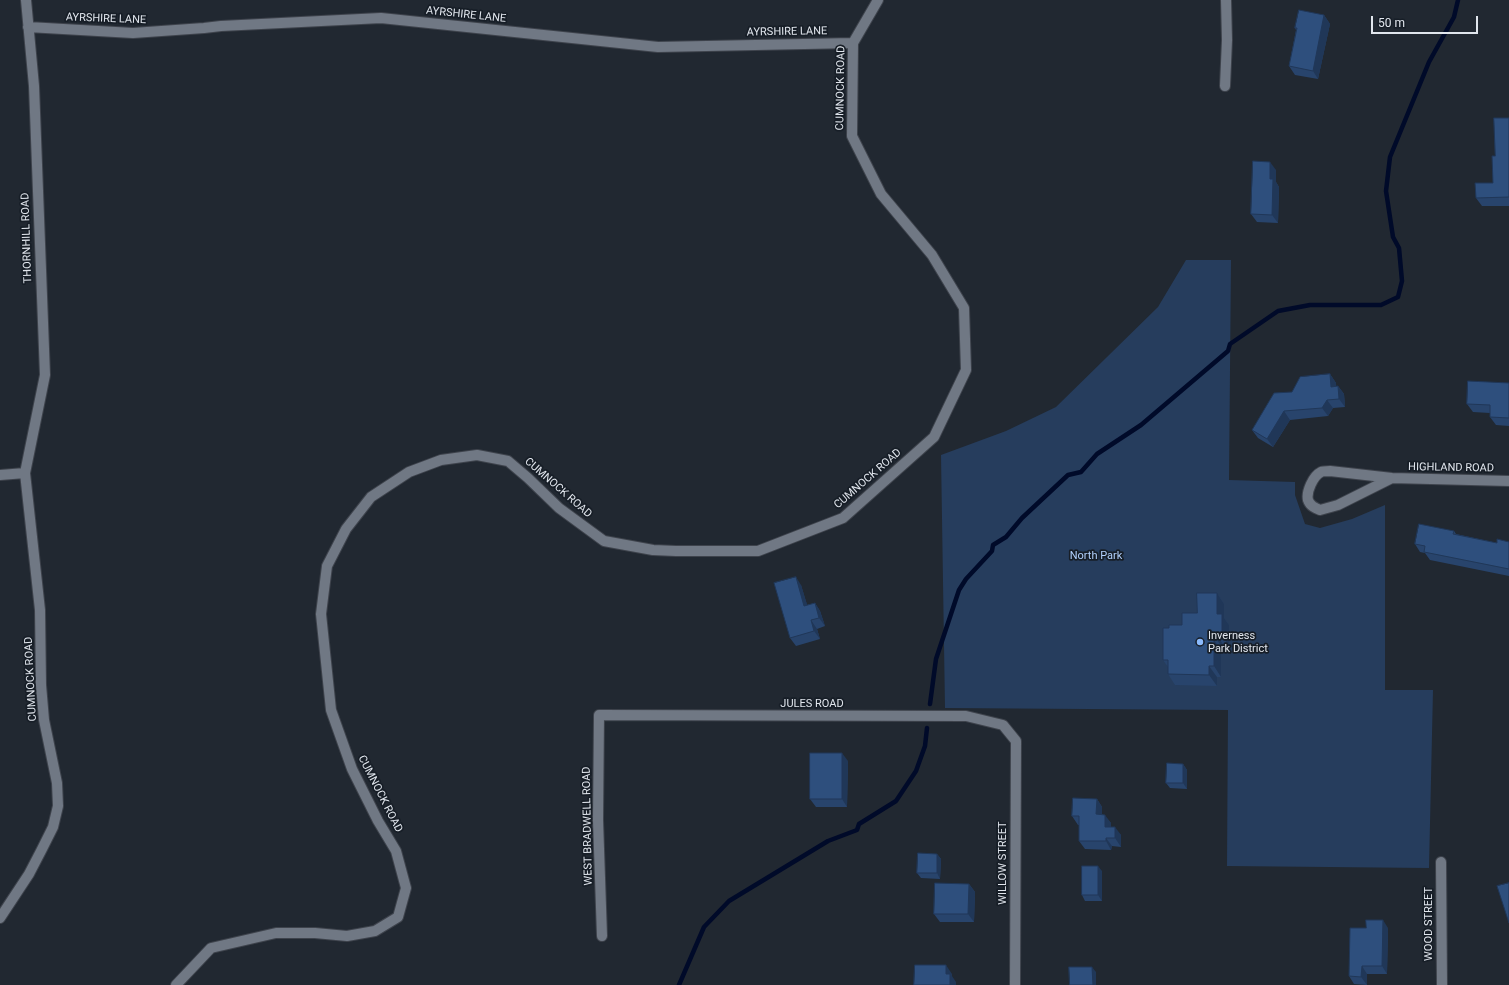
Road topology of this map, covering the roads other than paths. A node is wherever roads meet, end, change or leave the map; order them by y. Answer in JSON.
{"nodes":[{"id":1,"x":26,"y":0,"type":"edge"},
{"id":2,"x":878,"y":0,"type":"edge"},
{"id":3,"x":1226,"y":0,"type":"edge"},
{"id":4,"x":28,"y":27,"type":"junction"},
{"id":5,"x":853,"y":43,"type":"junction"},
{"id":6,"x":1225,"y":86,"type":"dead end"},
{"id":7,"x":25,"y":473,"type":"junction"},
{"id":8,"x":0,"y":475,"type":"edge"},
{"id":9,"x":1392,"y":478,"type":"junction"},
{"id":10,"x":1509,"y":481,"type":"edge"},
{"id":11,"x":599,"y":715,"type":"joint"},
{"id":12,"x":1016,"y":741,"type":"joint"},
{"id":13,"x":1441,"y":862,"type":"dead end"},
{"id":14,"x":0,"y":918,"type":"edge"},
{"id":15,"x":602,"y":936,"type":"dead end"},
{"id":16,"x":176,"y":985,"type":"edge"},
{"id":17,"x":1014,"y":985,"type":"edge"},
{"id":18,"x":1442,"y":985,"type":"edge"}],
"edges":[{"from":1,"to":4,"type":"street","name":"THORNHILL ROAD"},
{"from":2,"to":5,"type":"street","name":"CUMNOCK ROAD"},
{"from":3,"to":6,"type":"street"},
{"from":4,"to":5,"type":"street","name":"AYRSHIRE LANE"},
{"from":4,"to":7,"type":"street","name":"THORNHILL ROAD"},
{"from":5,"to":16,"type":"street","name":"CUMNOCK ROAD"},
{"from":7,"to":8,"type":"street"},
{"from":7,"to":14,"type":"street","name":"CUMNOCK ROAD"},
{"from":9,"to":9,"type":"street","name":"HIGHLAND ROAD"},
{"from":9,"to":10,"type":"street","name":"HIGHLAND ROAD"},
{"from":11,"to":12,"type":"street","name":"JULES ROAD"},
{"from":11,"to":15,"type":"street","name":"WEST BRADWELL ROAD"},
{"from":12,"to":17,"type":"street","name":"WILLOW STREET"},
{"from":13,"to":18,"type":"street","name":"WOOD STREET"}]}
